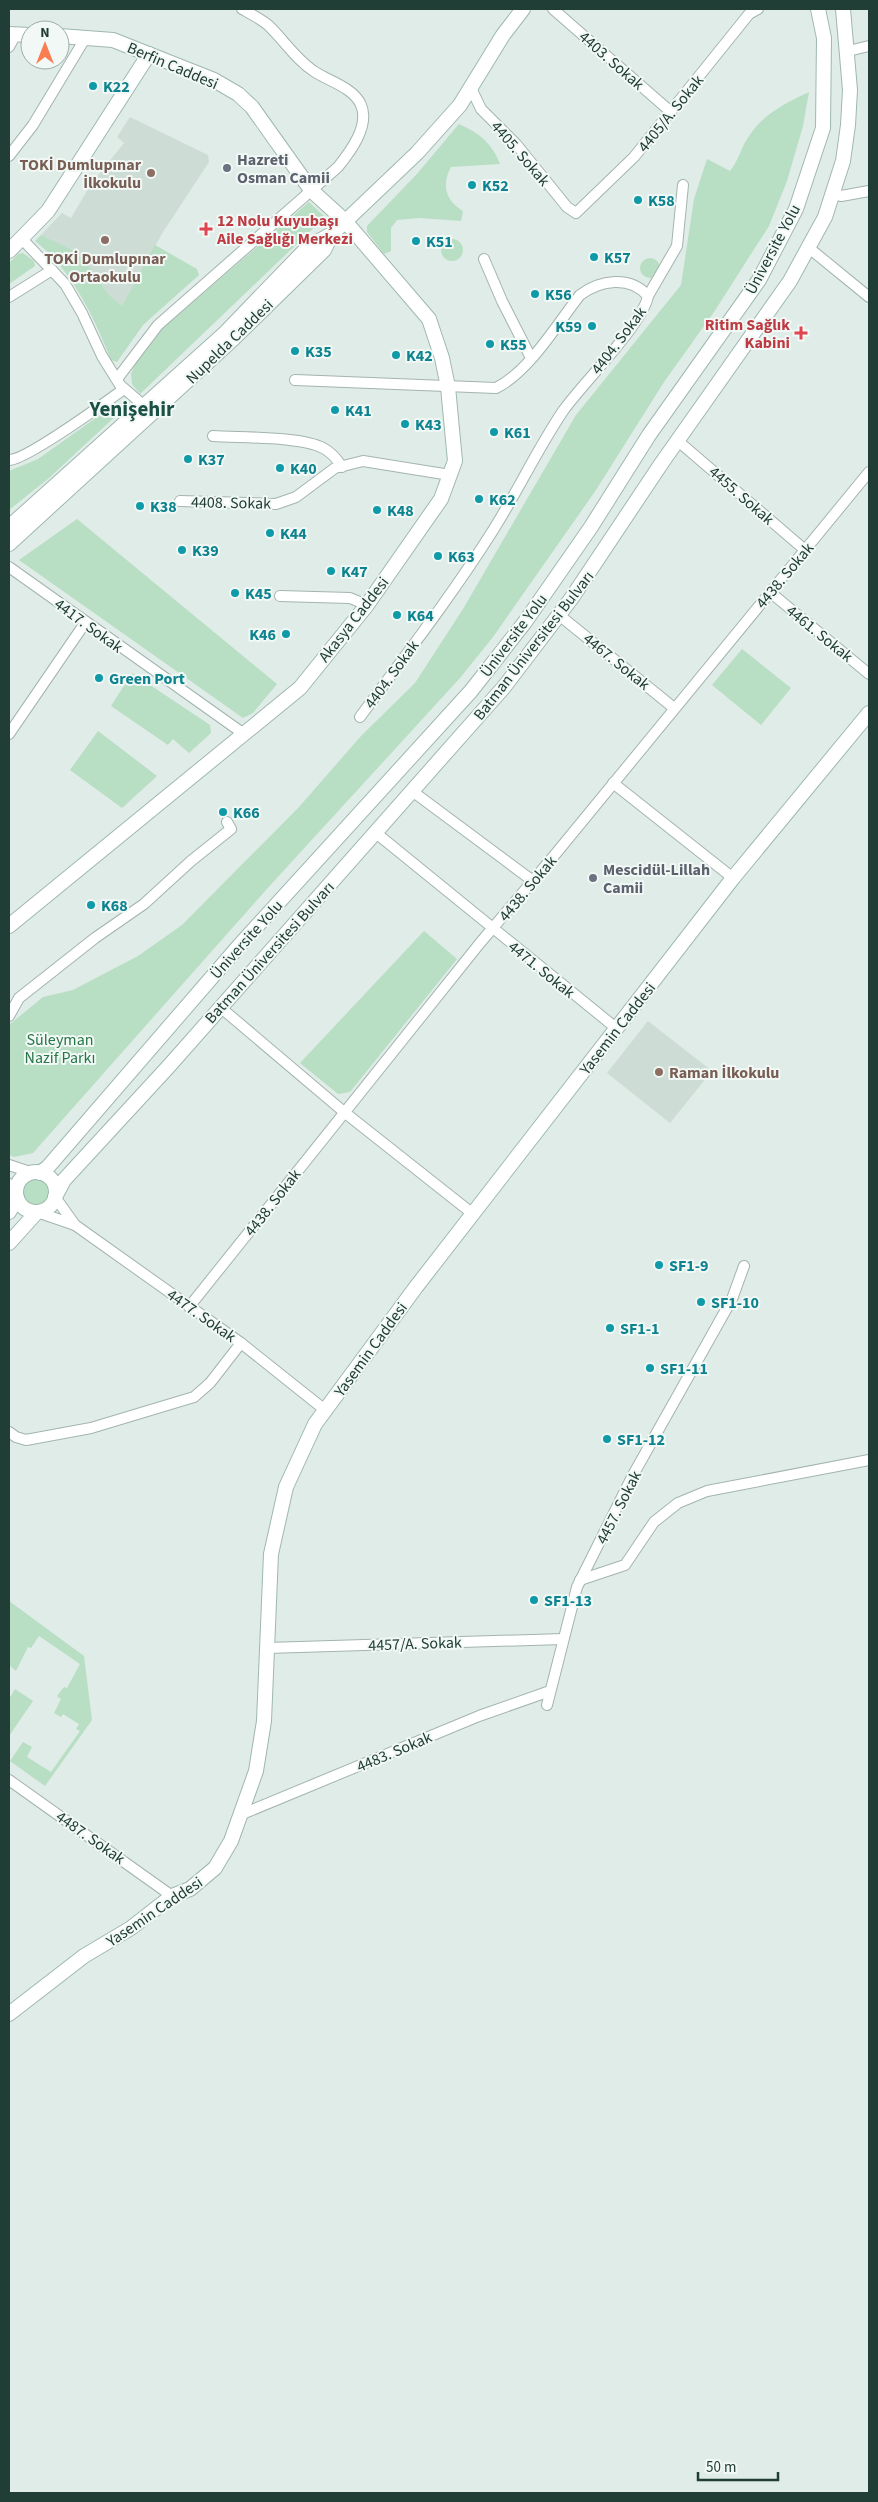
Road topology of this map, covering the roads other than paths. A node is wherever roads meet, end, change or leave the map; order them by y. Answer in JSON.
{"nodes":[{"id":1,"x":242,"y":9,"type":"edge"},
{"id":2,"x":523,"y":9,"type":"edge"},
{"id":3,"x":553,"y":9,"type":"edge"},
{"id":4,"x":818,"y":9,"type":"edge"},
{"id":5,"x":843,"y":9,"type":"edge"},
{"id":6,"x":749,"y":11,"type":"edge"},
{"id":7,"x":18,"y":34,"type":"edge"},
{"id":8,"x":70,"y":36,"type":"edge"},
{"id":9,"x":86,"y":37,"type":"junction"},
{"id":10,"x":869,"y":46,"type":"edge"},
{"id":11,"x":9,"y":47,"type":"edge"},
{"id":12,"x":848,"y":50,"type":"junction"},
{"id":13,"x":149,"y":54,"type":"junction"},
{"id":14,"x":471,"y":88,"type":"junction"},
{"id":15,"x":671,"y":112,"type":"junction"},
{"id":16,"x":9,"y":156,"type":"edge"},
{"id":17,"x":683,"y":185,"type":"dead end"},
{"id":18,"x":311,"y":190,"type":"junction"},
{"id":19,"x":869,"y":191,"type":"edge"},
{"id":20,"x":832,"y":193,"type":"junction"},
{"id":21,"x":576,"y":213,"type":"joint"},
{"id":22,"x":345,"y":221,"type":"junction"},
{"id":23,"x":21,"y":238,"type":"junction"},
{"id":24,"x":809,"y":248,"type":"junction"},
{"id":25,"x":9,"y":251,"type":"edge"},
{"id":26,"x":484,"y":259,"type":"dead end"},
{"id":27,"x":52,"y":270,"type":"junction"},
{"id":28,"x":648,"y":296,"type":"junction"},
{"id":29,"x":9,"y":297,"type":"edge"},
{"id":30,"x":869,"y":297,"type":"edge"},
{"id":31,"x":531,"y":358,"type":"junction"},
{"id":32,"x":117,"y":379,"type":"junction"},
{"id":33,"x":295,"y":380,"type":"dead end"},
{"id":34,"x":448,"y":387,"type":"junction"},
{"id":35,"x":124,"y":389,"type":"junction"},
{"id":36,"x":149,"y":409,"type":"junction"},
{"id":37,"x":213,"y":436,"type":"dead end"},
{"id":38,"x":678,"y":441,"type":"junction"},
{"id":39,"x":9,"y":460,"type":"edge"},
{"id":40,"x":342,"y":467,"type":"junction"},
{"id":41,"x":869,"y":472,"type":"edge"},
{"id":42,"x":450,"y":475,"type":"junction"},
{"id":43,"x":180,"y":501,"type":"dead end"},
{"id":44,"x":9,"y":527,"type":"edge"},
{"id":45,"x":9,"y":544,"type":"edge"},
{"id":46,"x":805,"y":550,"type":"junction"},
{"id":47,"x":9,"y":567,"type":"edge"},
{"id":48,"x":770,"y":592,"type":"junction"},
{"id":49,"x":280,"y":596,"type":"dead end"},
{"id":50,"x":367,"y":605,"type":"junction"},
{"id":51,"x":559,"y":615,"type":"junction"},
{"id":52,"x":85,"y":623,"type":"junction"},
{"id":53,"x":869,"y":674,"type":"edge"},
{"id":54,"x":674,"y":708,"type":"junction"},
{"id":55,"x":869,"y":713,"type":"edge"},
{"id":56,"x":360,"y":717,"type":"dead end"},
{"id":57,"x":9,"y":734,"type":"edge"},
{"id":58,"x":244,"y":734,"type":"junction"},
{"id":59,"x":613,"y":783,"type":"junction"},
{"id":60,"x":412,"y":791,"type":"junction"},
{"id":61,"x":227,"y":822,"type":"dead end"},
{"id":62,"x":376,"y":833,"type":"junction"},
{"id":63,"x":732,"y":878,"type":"junction"},
{"id":64,"x":533,"y":881,"type":"junction"},
{"id":65,"x":9,"y":926,"type":"edge"},
{"id":66,"x":493,"y":929,"type":"junction"},
{"id":67,"x":220,"y":1007,"type":"junction"},
{"id":68,"x":9,"y":1016,"type":"edge"},
{"id":69,"x":616,"y":1028,"type":"junction"},
{"id":70,"x":344,"y":1112,"type":"junction"},
{"id":71,"x":9,"y":1166,"type":"edge"},
{"id":72,"x":36,"y":1173,"type":"junction"},
{"id":73,"x":14,"y":1191,"type":"edge"},
{"id":74,"x":56,"y":1197,"type":"junction"},
{"id":75,"x":9,"y":1212,"type":"edge"},
{"id":76,"x":37,"y":1212,"type":"junction"},
{"id":77,"x":473,"y":1214,"type":"junction"},
{"id":78,"x":75,"y":1224,"type":"junction"},
{"id":79,"x":9,"y":1243,"type":"edge"},
{"id":80,"x":744,"y":1266,"type":"dead end"},
{"id":81,"x":189,"y":1307,"type":"junction"},
{"id":82,"x":241,"y":1343,"type":"junction"},
{"id":83,"x":325,"y":1410,"type":"junction"},
{"id":84,"x":9,"y":1432,"type":"edge"},
{"id":85,"x":869,"y":1460,"type":"edge"},
{"id":86,"x":580,"y":1580,"type":"junction"},
{"id":87,"x":563,"y":1639,"type":"junction"},
{"id":88,"x":267,"y":1648,"type":"junction"},
{"id":89,"x":550,"y":1691,"type":"junction"},
{"id":90,"x":547,"y":1705,"type":"dead end"},
{"id":91,"x":9,"y":1780,"type":"edge"},
{"id":92,"x":240,"y":1815,"type":"junction"},
{"id":93,"x":172,"y":1896,"type":"junction"},
{"id":94,"x":9,"y":2014,"type":"edge"}],
"edges":[{"from":1,"to":18,"type":"street"},
{"from":2,"to":14,"type":"street","name":"Nupelda Caddesi"},
{"from":3,"to":15,"type":"street","name":"4403. Sokak"},
{"from":4,"to":72,"type":"street","name":"Üniversite Yolu"},
{"from":5,"to":12,"type":"street","name":"Batman Üniversitesi Bulvarı"},
{"from":6,"to":15,"type":"street","name":"4405/A. Sokak"},
{"from":7,"to":11,"type":"street"},
{"from":8,"to":9,"type":"street","name":"Berfin Caddesi"},
{"from":9,"to":13,"type":"street","name":"Berfin Caddesi"},
{"from":9,"to":16,"type":"street"},
{"from":10,"to":12,"type":"street"},
{"from":12,"to":20,"type":"street","name":"Batman Üniversitesi Bulvarı"},
{"from":13,"to":18,"type":"street","name":"Berfin Caddesi"},
{"from":13,"to":23,"type":"street"},
{"from":14,"to":21,"type":"street","name":"4405. Sokak"},
{"from":14,"to":22,"type":"street","name":"Nupelda Caddesi"},
{"from":15,"to":21,"type":"street","name":"4405/A. Sokak"},
{"from":17,"to":28,"type":"street"},
{"from":18,"to":22,"type":"street","name":"Berfin Caddesi"},
{"from":18,"to":32,"type":"street"},
{"from":19,"to":20,"type":"street"},
{"from":20,"to":24,"type":"street","name":"Batman Üniversitesi Bulvarı"},
{"from":22,"to":34,"type":"street","name":"Akasya Caddesi"},
{"from":22,"to":36,"type":"street","name":"Nupelda Caddesi"},
{"from":23,"to":25,"type":"street"},
{"from":23,"to":27,"type":"street"},
{"from":24,"to":30,"type":"street"},
{"from":24,"to":38,"type":"street","name":"Batman Üniversitesi Bulvarı"},
{"from":26,"to":31,"type":"street"},
{"from":27,"to":29,"type":"street"},
{"from":27,"to":32,"type":"street"},
{"from":28,"to":31,"type":"street","name":"4404. Sokak"},
{"from":28,"to":56,"type":"street","name":"4404. Sokak"},
{"from":31,"to":34,"type":"street","name":"4404. Sokak"},
{"from":32,"to":35,"type":"street"},
{"from":33,"to":34,"type":"street","name":"4404. Sokak"},
{"from":34,"to":42,"type":"street","name":"Akasya Caddesi"},
{"from":35,"to":36,"type":"street"},
{"from":35,"to":39,"type":"street"},
{"from":36,"to":44,"type":"street","name":"Nupelda Caddesi"},
{"from":36,"to":45,"type":"street","name":"Nupelda Caddesi"},
{"from":37,"to":40,"type":"street"},
{"from":38,"to":46,"type":"street","name":"4455. Sokak"},
{"from":38,"to":51,"type":"street","name":"Batman Üniversitesi Bulvarı"},
{"from":40,"to":42,"type":"street","name":"4408. Sokak"},
{"from":40,"to":43,"type":"street","name":"4408. Sokak"},
{"from":41,"to":46,"type":"street","name":"4438. Sokak"},
{"from":42,"to":50,"type":"street","name":"Akasya Caddesi"},
{"from":46,"to":48,"type":"street","name":"4438. Sokak"},
{"from":47,"to":52,"type":"street","name":"4417. Sokak"},
{"from":48,"to":53,"type":"street","name":"4461. Sokak"},
{"from":48,"to":54,"type":"street","name":"4438. Sokak"},
{"from":49,"to":50,"type":"street"},
{"from":50,"to":58,"type":"street","name":"Akasya Caddesi"},
{"from":51,"to":54,"type":"street","name":"4467. Sokak"},
{"from":51,"to":60,"type":"street","name":"Batman Üniversitesi Bulvarı"},
{"from":52,"to":57,"type":"street"},
{"from":52,"to":58,"type":"street","name":"4417. Sokak"},
{"from":54,"to":59,"type":"street","name":"4438. Sokak"},
{"from":55,"to":63,"type":"street","name":"Yasemin Caddesi"},
{"from":58,"to":65,"type":"street","name":"Akasya Caddesi"},
{"from":59,"to":63,"type":"street"},
{"from":59,"to":64,"type":"street","name":"4438. Sokak"},
{"from":60,"to":62,"type":"street","name":"Batman Üniversitesi Bulvarı"},
{"from":60,"to":64,"type":"street"},
{"from":61,"to":68,"type":"street"},
{"from":62,"to":66,"type":"street","name":"4471. Sokak"},
{"from":62,"to":67,"type":"street","name":"Batman Üniversitesi Bulvarı"},
{"from":63,"to":69,"type":"street","name":"Yasemin Caddesi"},
{"from":64,"to":66,"type":"street","name":"4438. Sokak"},
{"from":66,"to":69,"type":"street","name":"4471. Sokak"},
{"from":66,"to":70,"type":"street","name":"4438. Sokak"},
{"from":67,"to":70,"type":"street"},
{"from":67,"to":74,"type":"street","name":"Batman Üniversitesi Bulvarı"},
{"from":69,"to":77,"type":"street","name":"Yasemin Caddesi"},
{"from":70,"to":77,"type":"street"},
{"from":70,"to":81,"type":"street","name":"4438. Sokak"},
{"from":71,"to":72,"type":"street"},
{"from":72,"to":73,"type":"street"},
{"from":72,"to":74,"type":"street"},
{"from":73,"to":75,"type":"street"},
{"from":73,"to":76,"type":"street"},
{"from":74,"to":76,"type":"street"},
{"from":74,"to":78,"type":"street"},
{"from":76,"to":78,"type":"street"},
{"from":76,"to":79,"type":"street"},
{"from":77,"to":83,"type":"street","name":"Yasemin Caddesi"},
{"from":78,"to":81,"type":"street","name":"4477. Sokak"},
{"from":80,"to":86,"type":"street","name":"4457. Sokak"},
{"from":81,"to":82,"type":"street","name":"4477. Sokak"},
{"from":82,"to":83,"type":"street","name":"4477. Sokak"},
{"from":82,"to":84,"type":"street"},
{"from":83,"to":88,"type":"street","name":"Yasemin Caddesi"},
{"from":85,"to":86,"type":"street"},
{"from":86,"to":87,"type":"street","name":"4457. Sokak"},
{"from":87,"to":88,"type":"street","name":"4457/A. Sokak"},
{"from":87,"to":89,"type":"street","name":"4457. Sokak"},
{"from":88,"to":92,"type":"street","name":"Yasemin Caddesi"},
{"from":89,"to":90,"type":"street","name":"4457. Sokak"},
{"from":89,"to":92,"type":"street","name":"4483. Sokak"},
{"from":91,"to":93,"type":"street","name":"4487. Sokak"},
{"from":92,"to":93,"type":"street","name":"Yasemin Caddesi"},
{"from":93,"to":94,"type":"street","name":"Yasemin Caddesi"}]}
